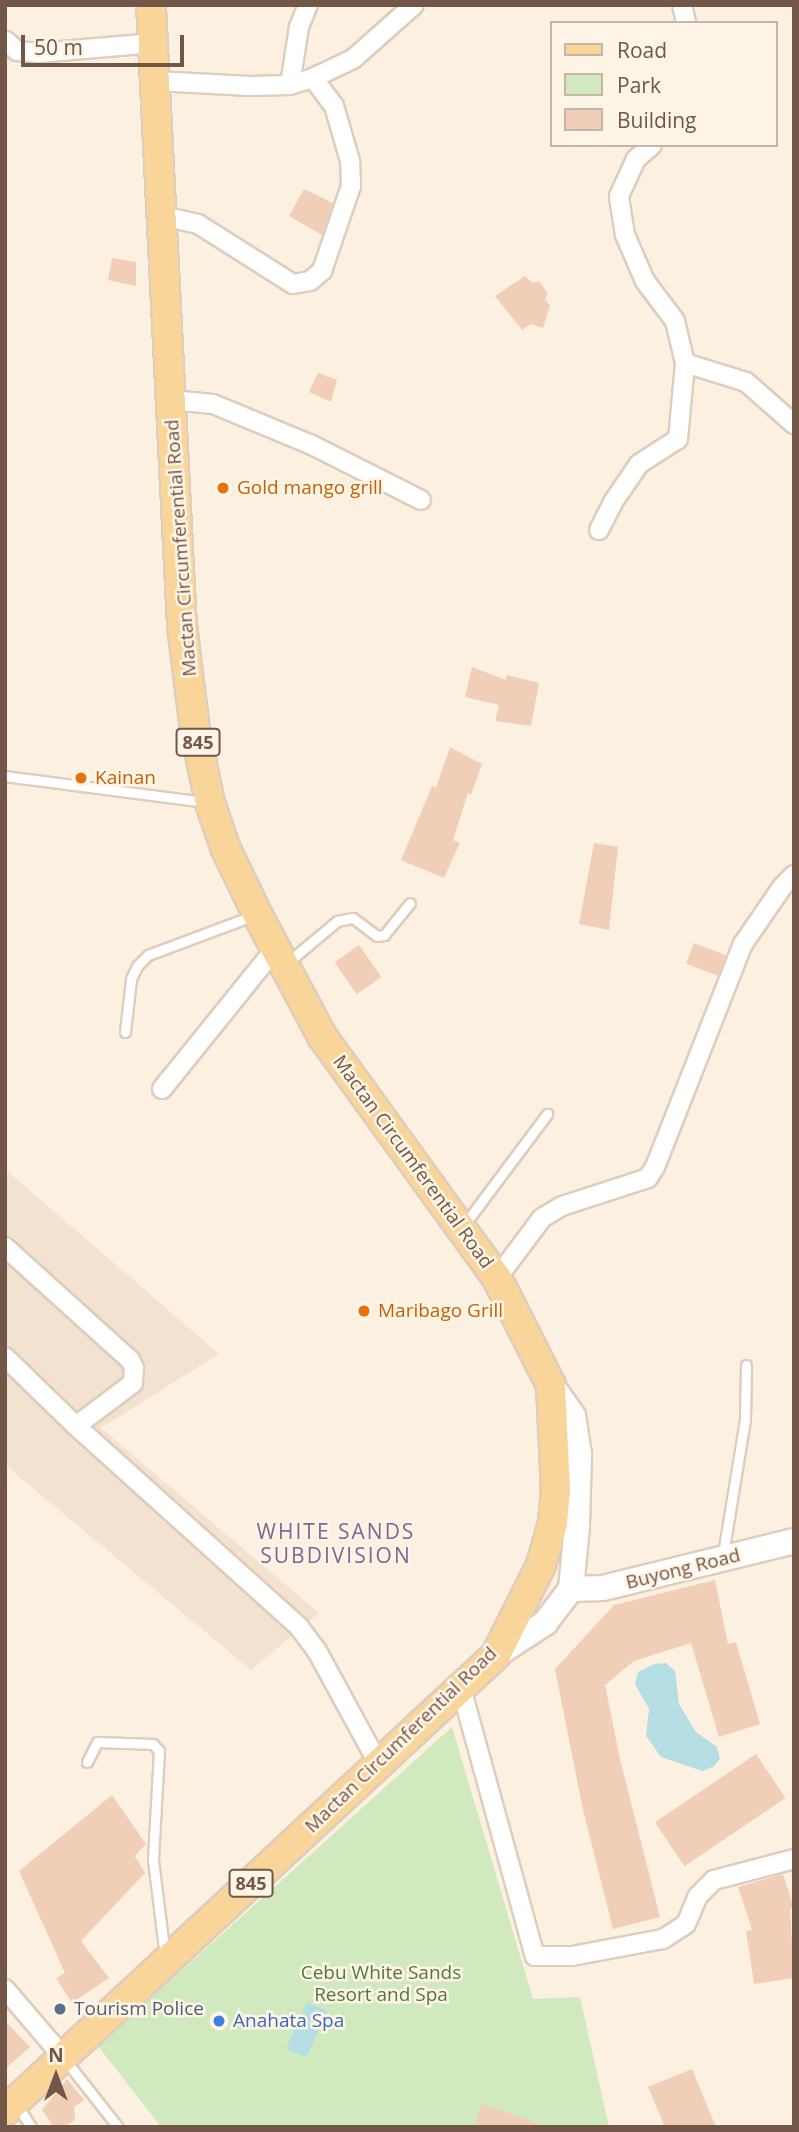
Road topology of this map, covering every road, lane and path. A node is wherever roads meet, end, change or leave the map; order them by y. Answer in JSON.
{"nodes":[{"id":1,"x":151,"y":5,"type":"edge"},
{"id":2,"x":308,"y":5,"type":"edge"},
{"id":3,"x":414,"y":5,"type":"edge"},
{"id":4,"x":6,"y":41,"type":"edge"},
{"id":5,"x":154,"y":43,"type":"junction"},
{"id":6,"x":313,"y":78,"type":"junction"},
{"id":7,"x":155,"y":81,"type":"junction"},
{"id":8,"x":290,"y":85,"type":"junction"},
{"id":9,"x":650,"y":147,"type":"edge"},
{"id":10,"x":163,"y":216,"type":"junction"},
{"id":11,"x":685,"y":363,"type":"junction"},
{"id":12,"x":172,"y":400,"type":"junction"},
{"id":13,"x":794,"y":424,"type":"edge"},
{"id":14,"x":421,"y":500,"type":"dead end"},
{"id":15,"x":599,"y":530,"type":"dead end"},
{"id":16,"x":5,"y":776,"type":"edge"},
{"id":17,"x":210,"y":803,"type":"junction"},
{"id":18,"x":794,"y":875,"type":"edge"},
{"id":19,"x":410,"y":903,"type":"dead end"},
{"id":20,"x":257,"y":914,"type":"junction"},
{"id":21,"x":279,"y":957,"type":"junction"},
{"id":22,"x":125,"y":1032,"type":"dead end"},
{"id":23,"x":162,"y":1089,"type":"dead end"},
{"id":24,"x":547,"y":1114,"type":"dead end"},
{"id":25,"x":461,"y":1230,"type":"junction"},
{"id":26,"x":5,"y":1247,"type":"edge"},
{"id":27,"x":497,"y":1278,"type":"junction"},
{"id":28,"x":5,"y":1357,"type":"edge"},
{"id":29,"x":746,"y":1365,"type":"dead end"},
{"id":30,"x":551,"y":1385,"type":"junction"},
{"id":31,"x":76,"y":1426,"type":"junction"},
{"id":32,"x":794,"y":1541,"type":"edge"},
{"id":33,"x":722,"y":1559,"type":"junction"},
{"id":34,"x":571,"y":1589,"type":"junction"},
{"id":35,"x":496,"y":1655,"type":"junction"},
{"id":36,"x":461,"y":1688,"type":"junction"},
{"id":37,"x":88,"y":1762,"type":"dead end"},
{"id":38,"x":378,"y":1763,"type":"junction"},
{"id":39,"x":794,"y":1858,"type":"edge"},
{"id":40,"x":166,"y":1962,"type":"junction"},
{"id":41,"x":5,"y":1989,"type":"edge"},
{"id":42,"x":63,"y":2057,"type":"junction"},
{"id":43,"x":10,"y":2106,"type":"edge"},
{"id":44,"x":31,"y":2127,"type":"edge"},
{"id":45,"x":118,"y":2127,"type":"edge"}],
"edges":[{"from":1,"to":5,"type":"main road","name":"Mactan Circumferential Road","number":"845"},
{"from":2,"to":8,"type":"street"},
{"from":3,"to":6,"type":"street"},
{"from":4,"to":5,"type":"street"},
{"from":5,"to":7,"type":"main road","name":"Mactan Circumferential Road","number":"845"},
{"from":6,"to":8,"type":"street"},
{"from":6,"to":10,"type":"street"},
{"from":7,"to":8,"type":"street"},
{"from":7,"to":10,"type":"main road","name":"Mactan Circumferential Road","number":"845"},
{"from":9,"to":11,"type":"street"},
{"from":10,"to":12,"type":"main road","name":"Mactan Circumferential Road","number":"845"},
{"from":11,"to":13,"type":"street"},
{"from":11,"to":15,"type":"street"},
{"from":12,"to":14,"type":"street"},
{"from":12,"to":17,"type":"main road","name":"Mactan Circumferential Road","number":"845"},
{"from":16,"to":17,"type":"lane"},
{"from":17,"to":20,"type":"main road","name":"Mactan Circumferential Road","number":"845"},
{"from":18,"to":27,"type":"street"},
{"from":19,"to":21,"type":"lane"},
{"from":20,"to":21,"type":"main road","name":"Mactan Circumferential Road","number":"845"},
{"from":20,"to":22,"type":"lane"},
{"from":21,"to":23,"type":"street"},
{"from":21,"to":25,"type":"main road","name":"Mactan Circumferential Road","number":"845"},
{"from":24,"to":25,"type":"lane"},
{"from":25,"to":27,"type":"main road","name":"Mactan Circumferential Road","number":"845"},
{"from":26,"to":31,"type":"street"},
{"from":27,"to":30,"type":"main road","name":"Mactan Circumferential Road","number":"845"},
{"from":28,"to":31,"type":"street"},
{"from":29,"to":33,"type":"lane"},
{"from":30,"to":34,"type":"street"},
{"from":30,"to":35,"type":"main road","name":"Mactan Circumferential Road","number":"845"},
{"from":31,"to":38,"type":"street"},
{"from":32,"to":33,"type":"street","name":"Buyong Road"},
{"from":33,"to":34,"type":"street","name":"Buyong Road"},
{"from":34,"to":35,"type":"street"},
{"from":35,"to":36,"type":"main road","name":"Mactan Circumferential Road","number":"845"},
{"from":36,"to":38,"type":"main road","name":"Mactan Circumferential Road","number":"845"},
{"from":36,"to":39,"type":"street"},
{"from":37,"to":40,"type":"lane"},
{"from":38,"to":40,"type":"main road","name":"Mactan Circumferential Road","number":"845"},
{"from":40,"to":42,"type":"main road","name":"Mactan Circumferential Road","number":"845"},
{"from":41,"to":42,"type":"street"},
{"from":42,"to":43,"type":"main road","name":"Mactan Circumferential Road","number":"845"},
{"from":42,"to":45,"type":"lane"},
{"from":43,"to":44,"type":"lane"}]}
